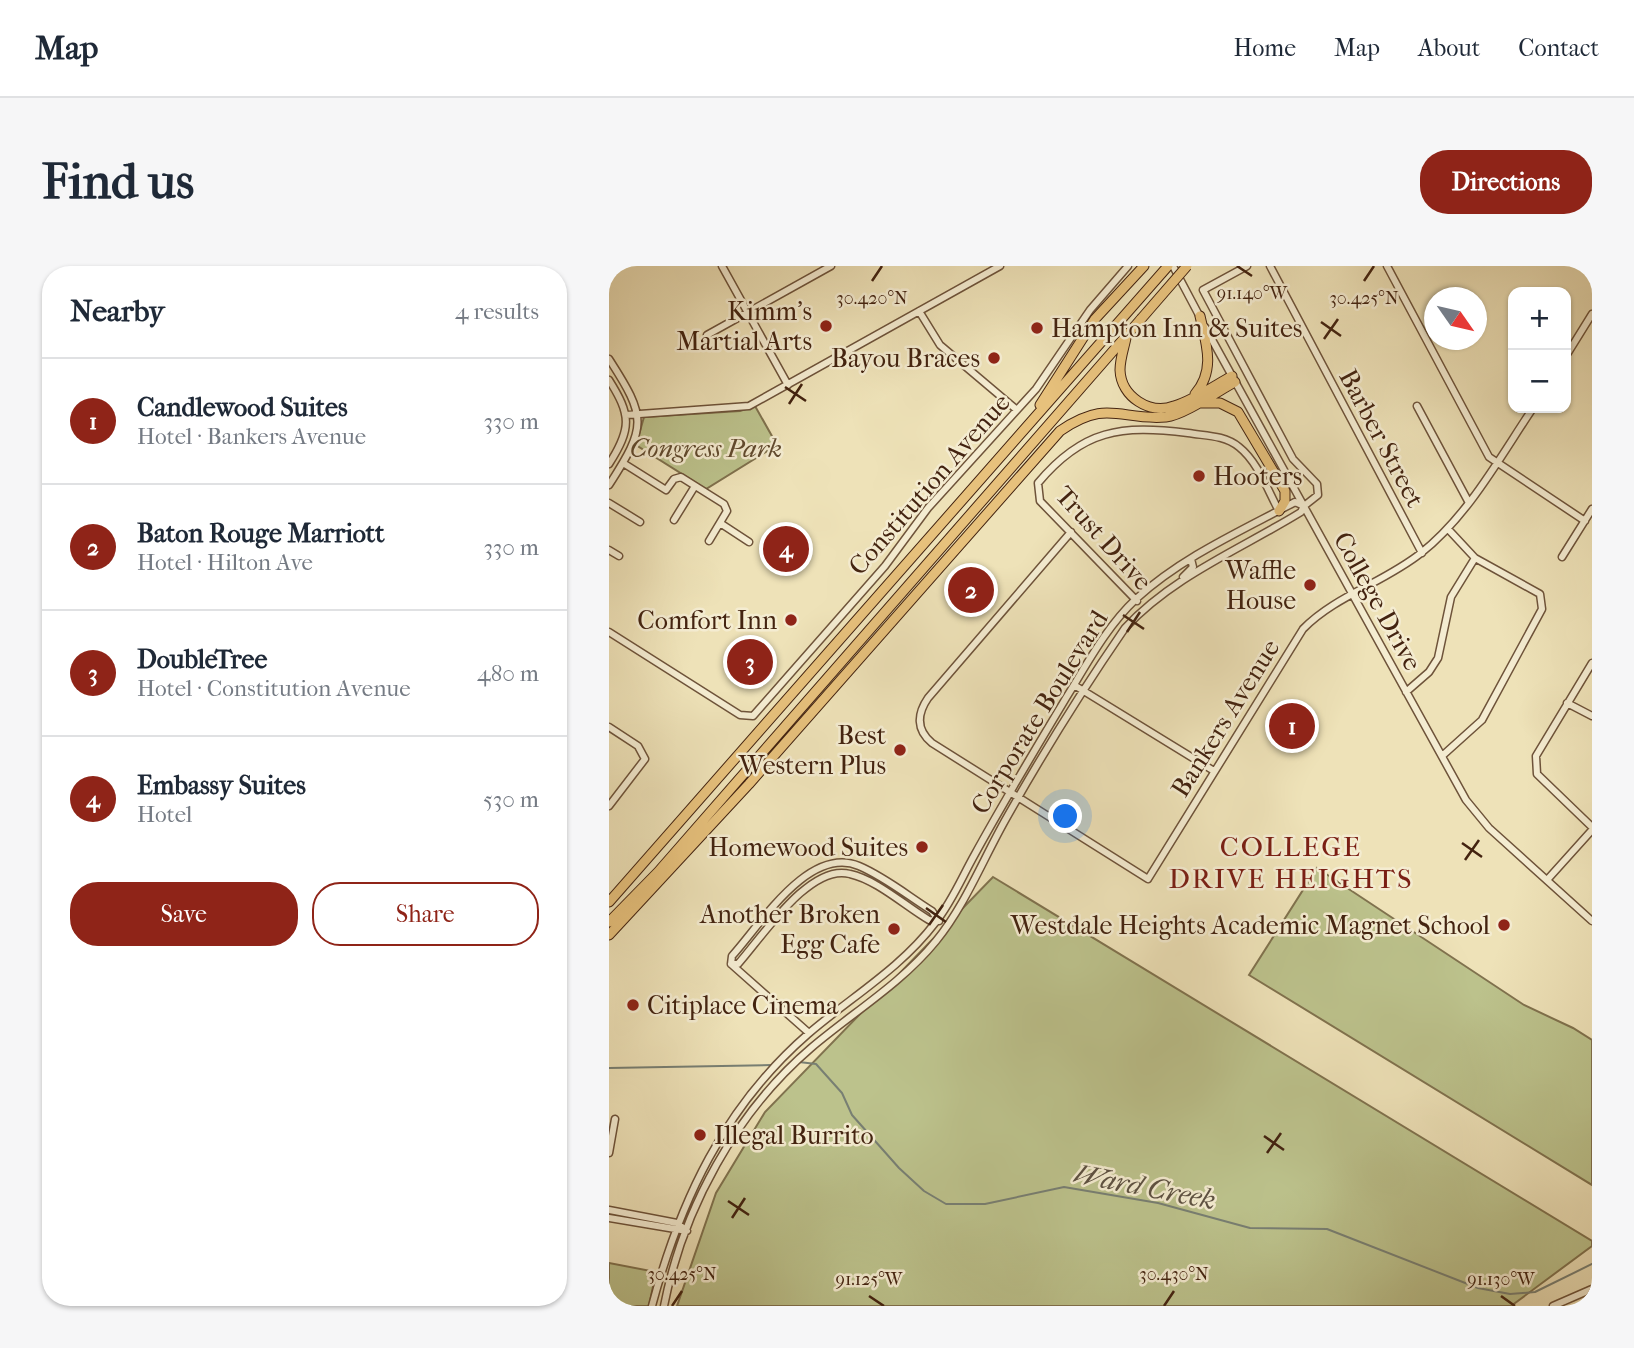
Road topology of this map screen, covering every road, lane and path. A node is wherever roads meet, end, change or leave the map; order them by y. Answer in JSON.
{"nodes":[{"id":1,"x":722,"y":266,"type":"edge"},
{"id":2,"x":831,"y":266,"type":"edge"},
{"id":3,"x":1000,"y":266,"type":"edge"},
{"id":4,"x":1128,"y":266,"type":"edge"},
{"id":5,"x":1168,"y":266,"type":"edge"},
{"id":6,"x":1173,"y":266,"type":"edge"},
{"id":7,"x":1187,"y":266,"type":"edge"},
{"id":8,"x":1247,"y":266,"type":"edge"},
{"id":9,"x":1270,"y":266,"type":"edge"},
{"id":10,"x":1387,"y":266,"type":"edge"},
{"id":11,"x":1141,"y":268,"type":"edge"},
{"id":12,"x":919,"y":311,"type":"junction"},
{"id":13,"x":748,"y":312,"type":"junction"},
{"id":14,"x":1592,"y":314,"type":"edge"},
{"id":15,"x":1200,"y":316,"type":"junction"},
{"id":16,"x":707,"y":335,"type":"dead end"},
{"id":17,"x":1126,"y":336,"type":"junction"},
{"id":18,"x":1570,"y":350,"type":"edge"},
{"id":19,"x":609,"y":359,"type":"edge"},
{"id":20,"x":1234,"y":379,"type":"junction"},
{"id":21,"x":609,"y":380,"type":"edge"},
{"id":22,"x":788,"y":385,"type":"junction"},
{"id":23,"x":1193,"y":401,"type":"junction"},
{"id":24,"x":1417,"y":406,"type":"dead end"},
{"id":25,"x":1017,"y":410,"type":"junction"},
{"id":26,"x":1530,"y":413,"type":"edge"},
{"id":27,"x":638,"y":414,"type":"junction"},
{"id":28,"x":627,"y":415,"type":"junction"},
{"id":29,"x":1024,"y":430,"type":"junction"},
{"id":30,"x":1496,"y":462,"type":"junction"},
{"id":31,"x":623,"y":463,"type":"junction"},
{"id":32,"x":609,"y":464,"type":"edge"},
{"id":33,"x":609,"y":485,"type":"edge"},
{"id":34,"x":695,"y":486,"type":"junction"},
{"id":35,"x":1468,"y":501,"type":"junction"},
{"id":36,"x":609,"y":502,"type":"edge"},
{"id":37,"x":1304,"y":506,"type":"junction"},
{"id":38,"x":1592,"y":509,"type":"edge"},
{"id":39,"x":1279,"y":511,"type":"junction"},
{"id":40,"x":674,"y":520,"type":"dead end"},
{"id":41,"x":1585,"y":521,"type":"junction"},
{"id":42,"x":640,"y":522,"type":"dead end"},
{"id":43,"x":720,"y":523,"type":"junction"},
{"id":44,"x":1448,"y":529,"type":"junction"},
{"id":45,"x":1242,"y":531,"type":"junction"},
{"id":46,"x":1071,"y":532,"type":"junction"},
{"id":47,"x":709,"y":541,"type":"dead end"},
{"id":48,"x":749,"y":542,"type":"dead end"},
{"id":49,"x":1244,"y":544,"type":"junction"},
{"id":50,"x":609,"y":550,"type":"edge"},
{"id":51,"x":1207,"y":550,"type":"junction"},
{"id":52,"x":1422,"y":553,"type":"junction"},
{"id":53,"x":619,"y":556,"type":"dead end"},
{"id":54,"x":1562,"y":557,"type":"dead end"},
{"id":55,"x":1475,"y":558,"type":"junction"},
{"id":56,"x":1191,"y":559,"type":"junction"},
{"id":57,"x":1202,"y":569,"type":"junction"},
{"id":58,"x":1178,"y":584,"type":"junction"},
{"id":59,"x":1354,"y":596,"type":"junction"},
{"id":60,"x":1136,"y":599,"type":"junction"},
{"id":61,"x":1142,"y":609,"type":"junction"},
{"id":62,"x":1124,"y":611,"type":"junction"},
{"id":63,"x":1125,"y":628,"type":"junction"},
{"id":64,"x":609,"y":632,"type":"edge"},
{"id":65,"x":1592,"y":663,"type":"edge"},
{"id":66,"x":1074,"y":685,"type":"junction"},
{"id":67,"x":1084,"y":692,"type":"junction"},
{"id":68,"x":1406,"y":692,"type":"junction"},
{"id":69,"x":1567,"y":703,"type":"junction"},
{"id":70,"x":1592,"y":716,"type":"edge"},
{"id":71,"x":609,"y":727,"type":"edge"},
{"id":72,"x":1047,"y":729,"type":"junction"},
{"id":73,"x":1051,"y":744,"type":"junction"},
{"id":74,"x":1442,"y":756,"type":"junction"},
{"id":75,"x":1214,"y":771,"type":"junction"},
{"id":76,"x":1009,"y":792,"type":"junction"},
{"id":77,"x":1019,"y":798,"type":"junction"},
{"id":78,"x":609,"y":806,"type":"edge"},
{"id":79,"x":1592,"y":829,"type":"edge"},
{"id":80,"x":844,"y":863,"type":"junction"},
{"id":81,"x":844,"y":873,"type":"junction"},
{"id":82,"x":803,"y":876,"type":"junction"},
{"id":83,"x":1547,"y":880,"type":"junction"},
{"id":84,"x":809,"y":884,"type":"junction"},
{"id":85,"x":893,"y":887,"type":"junction"},
{"id":86,"x":888,"y":895,"type":"junction"},
{"id":87,"x":609,"y":902,"type":"edge"},
{"id":88,"x":765,"y":919,"type":"junction"},
{"id":89,"x":938,"y":920,"type":"junction"},
{"id":90,"x":1592,"y":921,"type":"edge"},
{"id":91,"x":609,"y":922,"type":"edge"},
{"id":92,"x":773,"y":926,"type":"junction"},
{"id":93,"x":947,"y":926,"type":"junction"},
{"id":94,"x":609,"y":935,"type":"edge"},
{"id":95,"x":731,"y":964,"type":"junction"},
{"id":96,"x":809,"y":1034,"type":"junction"},
{"id":97,"x":615,"y":1119,"type":"dead end"},
{"id":98,"x":609,"y":1153,"type":"edge"},
{"id":99,"x":609,"y":1210,"type":"edge"},
{"id":100,"x":609,"y":1217,"type":"edge"},
{"id":101,"x":677,"y":1223,"type":"junction"},
{"id":102,"x":674,"y":1231,"type":"junction"},
{"id":103,"x":687,"y":1231,"type":"junction"},
{"id":104,"x":1592,"y":1289,"type":"edge"},
{"id":105,"x":652,"y":1306,"type":"edge"},
{"id":106,"x":664,"y":1306,"type":"edge"},
{"id":107,"x":1553,"y":1306,"type":"edge"}],
"edges":[{"from":1,"to":13,"type":"street"},
{"from":2,"to":13,"type":"street"},
{"from":3,"to":12,"type":"street"},
{"from":4,"to":25,"type":"street","name":"Constitution Avenue"},
{"from":5,"to":29,"type":"highway"},
{"from":6,"to":15,"type":"street","name":"College Drive"},
{"from":7,"to":17,"type":"highway","bridge":true},
{"from":8,"to":37,"type":"street"},
{"from":9,"to":52,"type":"street","name":"Barber Street"},
{"from":10,"to":30,"type":"street"},
{"from":11,"to":29,"type":"highway"},
{"from":12,"to":22,"type":"street"},
{"from":12,"to":25,"type":"street"},
{"from":13,"to":16,"type":"street"},
{"from":13,"to":22,"type":"street"},
{"from":14,"to":18,"type":"street"},
{"from":15,"to":20,"type":"street","name":"College Drive"},
{"from":15,"to":23,"type":"highway"},
{"from":17,"to":23,"type":"highway"},
{"from":17,"to":91,"type":"highway"},
{"from":19,"to":27,"type":"street"},
{"from":20,"to":23,"type":"highway"},
{"from":20,"to":37,"type":"street","name":"College Drive"},
{"from":21,"to":28,"type":"street"},
{"from":22,"to":27,"type":"street"},
{"from":23,"to":39,"type":"highway"},
{"from":23,"to":94,"type":"highway"},
{"from":24,"to":35,"type":"street"},
{"from":25,"to":64,"type":"street","name":"Constitution Avenue"},
{"from":26,"to":30,"type":"street","name":"Bankers Avenue"},
{"from":27,"to":28,"type":"street"},
{"from":27,"to":31,"type":"street"},
{"from":28,"to":32,"type":"street"},
{"from":29,"to":87,"type":"highway"},
{"from":30,"to":35,"type":"street","name":"Bankers Avenue"},
{"from":30,"to":41,"type":"street"},
{"from":31,"to":33,"type":"street"},
{"from":31,"to":34,"type":"street"},
{"from":34,"to":40,"type":"street"},
{"from":34,"to":43,"type":"street"},
{"from":35,"to":44,"type":"street","name":"Bankers Avenue"},
{"from":36,"to":42,"type":"street"},
{"from":37,"to":39,"type":"street","name":"Corporate Boulevard"},
{"from":37,"to":49,"type":"street","name":"Corporate Boulevard"},
{"from":37,"to":59,"type":"street","name":"College Drive"},
{"from":38,"to":41,"type":"street"},
{"from":39,"to":45,"type":"street","name":"Corporate Boulevard"},
{"from":39,"to":46,"type":"street","name":"Trust Drive"},
{"from":41,"to":54,"type":"street"},
{"from":43,"to":47,"type":"street"},
{"from":43,"to":48,"type":"street"},
{"from":44,"to":52,"type":"street","name":"Bankers Avenue"},
{"from":44,"to":55,"type":"street"},
{"from":45,"to":49,"type":"street"},
{"from":45,"to":51,"type":"street","name":"Corporate Boulevard"},
{"from":46,"to":60,"type":"street","name":"Trust Drive"},
{"from":46,"to":76,"type":"street"},
{"from":49,"to":57,"type":"street","name":"Corporate Boulevard"},
{"from":50,"to":53,"type":"street"},
{"from":51,"to":56,"type":"street","name":"Corporate Boulevard"},
{"from":51,"to":57,"type":"street"},
{"from":52,"to":59,"type":"street","name":"Bankers Avenue"},
{"from":55,"to":68,"type":"street"},
{"from":55,"to":74,"type":"street"},
{"from":56,"to":58,"type":"street"},
{"from":56,"to":60,"type":"street","name":"Corporate Boulevard"},
{"from":57,"to":58,"type":"street","name":"Corporate Boulevard"},
{"from":58,"to":61,"type":"street","name":"Corporate Boulevard"},
{"from":59,"to":68,"type":"street","name":"College Drive"},
{"from":59,"to":75,"type":"street","name":"Bankers Avenue"},
{"from":60,"to":61,"type":"street","name":"Trust Drive"},
{"from":60,"to":62,"type":"street","name":"Corporate Boulevard"},
{"from":61,"to":63,"type":"street","name":"Corporate Boulevard"},
{"from":62,"to":63,"type":"street"},
{"from":62,"to":66,"type":"street","name":"Corporate Boulevard"},
{"from":63,"to":67,"type":"street","name":"Corporate Boulevard"},
{"from":65,"to":69,"type":"street"},
{"from":66,"to":67,"type":"street"},
{"from":66,"to":72,"type":"street","name":"Corporate Boulevard"},
{"from":67,"to":73,"type":"street","name":"Corporate Boulevard"},
{"from":67,"to":75,"type":"street"},
{"from":68,"to":74,"type":"street","name":"College Drive"},
{"from":69,"to":70,"type":"street"},
{"from":69,"to":79,"type":"street"},
{"from":71,"to":78,"type":"street"},
{"from":72,"to":73,"type":"street"},
{"from":72,"to":76,"type":"street","name":"Corporate Boulevard"},
{"from":73,"to":77,"type":"street","name":"Corporate Boulevard"},
{"from":74,"to":83,"type":"street","name":"College Drive"},
{"from":75,"to":77,"type":"street","name":"Bankers Avenue"},
{"from":76,"to":77,"type":"street"},
{"from":76,"to":89,"type":"street","name":"Corporate Boulevard"},
{"from":77,"to":93,"type":"street","name":"Corporate Boulevard"},
{"from":79,"to":83,"type":"street"},
{"from":80,"to":81,"type":"street"},
{"from":80,"to":82,"type":"street"},
{"from":80,"to":85,"type":"street"},
{"from":81,"to":84,"type":"street"},
{"from":81,"to":86,"type":"street"},
{"from":82,"to":84,"type":"street"},
{"from":82,"to":88,"type":"street"},
{"from":83,"to":90,"type":"street","name":"College Drive"},
{"from":84,"to":92,"type":"street"},
{"from":85,"to":86,"type":"street"},
{"from":85,"to":89,"type":"street"},
{"from":86,"to":89,"type":"street"},
{"from":88,"to":92,"type":"street"},
{"from":88,"to":95,"type":"street"},
{"from":89,"to":93,"type":"street"},
{"from":89,"to":96,"type":"street","name":"Corporate Boulevard"},
{"from":92,"to":95,"type":"street"},
{"from":93,"to":103,"type":"street","name":"Corporate Boulevard"},
{"from":95,"to":96,"type":"street"},
{"from":96,"to":101,"type":"street","name":"Corporate Boulevard"},
{"from":97,"to":98,"type":"street"},
{"from":99,"to":101,"type":"street"},
{"from":100,"to":102,"type":"street"},
{"from":101,"to":102,"type":"street","name":"Corporate Boulevard"},
{"from":101,"to":103,"type":"street"},
{"from":102,"to":103,"type":"street"},
{"from":102,"to":105,"type":"street","name":"Corporate Boulevard"},
{"from":103,"to":106,"type":"street","name":"Corporate Boulevard"},
{"from":104,"to":107,"type":"street"}]}
